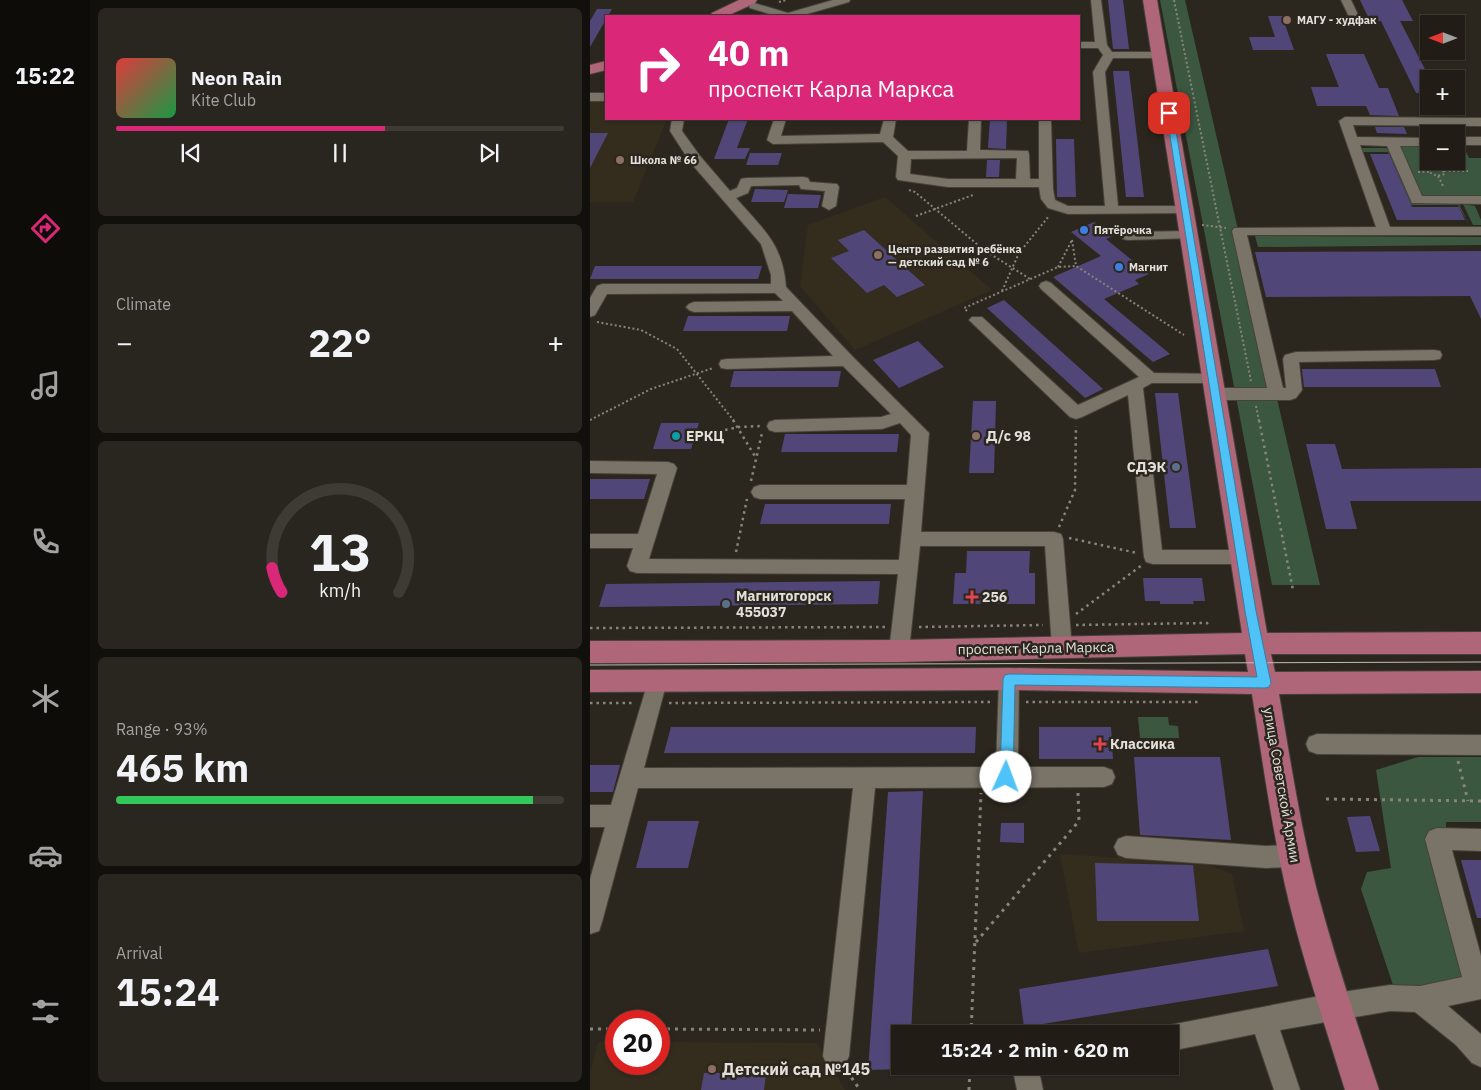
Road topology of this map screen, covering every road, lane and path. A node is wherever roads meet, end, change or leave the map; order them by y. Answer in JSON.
{"nodes":[{"id":1,"x":845,"y":0,"type":"edge"},
{"id":2,"x":1096,"y":0,"type":"edge"},
{"id":3,"x":1150,"y":0,"type":"edge"},
{"id":4,"x":1174,"y":0,"type":"edge"},
{"id":5,"x":1346,"y":0,"type":"edge"},
{"id":6,"x":761,"y":7,"type":"edge"},
{"id":7,"x":722,"y":15,"type":"edge"},
{"id":8,"x":736,"y":15,"type":"edge"},
{"id":9,"x":785,"y":15,"type":"edge"},
{"id":10,"x":792,"y":15,"type":"edge"},
{"id":11,"x":1356,"y":20,"type":"dead end"},
{"id":12,"x":1080,"y":45,"type":"edge"},
{"id":13,"x":1105,"y":50,"type":"junction"},
{"id":14,"x":1160,"y":55,"type":"junction"},
{"id":15,"x":605,"y":58,"type":"edge"},
{"id":16,"x":590,"y":62,"type":"edge"},
{"id":17,"x":605,"y":65,"type":"edge"},
{"id":18,"x":590,"y":70,"type":"edge"},
{"id":19,"x":590,"y":97,"type":"edge"},
{"id":20,"x":605,"y":97,"type":"edge"},
{"id":21,"x":678,"y":120,"type":"edge"},
{"id":22,"x":780,"y":120,"type":"edge"},
{"id":23,"x":890,"y":120,"type":"edge"},
{"id":24,"x":975,"y":120,"type":"edge"},
{"id":25,"x":1045,"y":120,"type":"edge"},
{"id":26,"x":1481,"y":122,"type":"edge"},
{"id":27,"x":886,"y":138,"type":"junction"},
{"id":28,"x":1465,"y":141,"type":"edge"},
{"id":29,"x":1481,"y":141,"type":"edge"},
{"id":30,"x":1353,"y":142,"type":"junction"},
{"id":31,"x":1392,"y":142,"type":"junction"},
{"id":32,"x":1420,"y":142,"type":"edge"},
{"id":33,"x":905,"y":154,"type":"junction"},
{"id":34,"x":973,"y":154,"type":"junction"},
{"id":35,"x":1430,"y":170,"type":"edge"},
{"id":36,"x":1441,"y":170,"type":"edge"},
{"id":37,"x":1444,"y":171,"type":"junction"},
{"id":38,"x":1468,"y":171,"type":"dead end"},
{"id":39,"x":1438,"y":176,"type":"junction"},
{"id":40,"x":903,"y":177,"type":"junction"},
{"id":41,"x":1006,"y":182,"type":"junction"},
{"id":42,"x":1023,"y":183,"type":"junction"},
{"id":43,"x":1046,"y":183,"type":"junction"},
{"id":44,"x":1445,"y":190,"type":"dead end"},
{"id":45,"x":728,"y":197,"type":"junction"},
{"id":46,"x":1481,"y":200,"type":"edge"},
{"id":47,"x":829,"y":206,"type":"dead end"},
{"id":48,"x":936,"y":209,"type":"junction"},
{"id":49,"x":1058,"y":209,"type":"junction"},
{"id":50,"x":1112,"y":210,"type":"junction"},
{"id":51,"x":1185,"y":210,"type":"junction"},
{"id":52,"x":916,"y":216,"type":"dead end"},
{"id":53,"x":1220,"y":228,"type":"junction"},
{"id":54,"x":1195,"y":230,"type":"junction"},
{"id":55,"x":1239,"y":231,"type":"junction"},
{"id":56,"x":1385,"y":231,"type":"junction"},
{"id":57,"x":1481,"y":231,"type":"edge"},
{"id":58,"x":1128,"y":236,"type":"dead end"},
{"id":59,"x":1076,"y":266,"type":"junction"},
{"id":60,"x":1058,"y":267,"type":"junction"},
{"id":61,"x":1013,"y":270,"type":"junction"},
{"id":62,"x":1030,"y":279,"type":"junction"},
{"id":63,"x":1046,"y":286,"type":"dead end"},
{"id":64,"x":779,"y":288,"type":"junction"},
{"id":65,"x":1002,"y":291,"type":"junction"},
{"id":66,"x":796,"y":306,"type":"junction"},
{"id":67,"x":694,"y":307,"type":"dead end"},
{"id":68,"x":964,"y":308,"type":"dead end"},
{"id":69,"x":590,"y":312,"type":"edge"},
{"id":70,"x":977,"y":320,"type":"dead end"},
{"id":71,"x":590,"y":322,"type":"edge"},
{"id":72,"x":1184,"y":335,"type":"dead end"},
{"id":73,"x":1434,"y":355,"type":"dead end"},
{"id":74,"x":847,"y":361,"type":"junction"},
{"id":75,"x":728,"y":364,"type":"joint"},
{"id":76,"x":696,"y":373,"type":"junction"},
{"id":77,"x":1142,"y":382,"type":"junction"},
{"id":78,"x":1214,"y":386,"type":"junction"},
{"id":79,"x":1254,"y":394,"type":"junction"},
{"id":80,"x":1276,"y":394,"type":"junction"},
{"id":81,"x":1076,"y":413,"type":"junction"},
{"id":82,"x":903,"y":416,"type":"junction"},
{"id":83,"x":590,"y":420,"type":"edge"},
{"id":84,"x":775,"y":426,"type":"joint"},
{"id":85,"x":739,"y":427,"type":"junction"},
{"id":86,"x":706,"y":434,"type":"dead end"},
{"id":87,"x":756,"y":458,"type":"dead end"},
{"id":88,"x":590,"y":467,"type":"edge"},
{"id":89,"x":760,"y":492,"type":"dead end"},
{"id":90,"x":914,"y":492,"type":"junction"},
{"id":91,"x":911,"y":539,"type":"junction"},
{"id":92,"x":1054,"y":539,"type":"junction"},
{"id":93,"x":590,"y":541,"type":"edge"},
{"id":94,"x":646,"y":541,"type":"junction"},
{"id":95,"x":1153,"y":557,"type":"junction"},
{"id":96,"x":1242,"y":557,"type":"junction"},
{"id":97,"x":908,"y":567,"type":"junction"},
{"id":98,"x":1293,"y":590,"type":"dead end"},
{"id":99,"x":1062,"y":637,"type":"junction"},
{"id":100,"x":1481,"y":643,"type":"edge"},
{"id":101,"x":1257,"y":644,"type":"junction"},
{"id":102,"x":899,"y":651,"type":"junction"},
{"id":103,"x":590,"y":652,"type":"edge"},
{"id":104,"x":590,"y":682,"type":"edge"},
{"id":105,"x":1481,"y":682,"type":"edge"},
{"id":106,"x":1265,"y":683,"type":"junction"},
{"id":107,"x":1009,"y":691,"type":"junction"},
{"id":108,"x":654,"y":692,"type":"junction"},
{"id":109,"x":1198,"y":702,"type":"dead end"},
{"id":110,"x":590,"y":703,"type":"edge"},
{"id":111,"x":1317,"y":744,"type":"dead end"},
{"id":112,"x":1455,"y":745,"type":"junction"},
{"id":113,"x":1481,"y":745,"type":"edge"},
{"id":114,"x":865,"y":777,"type":"junction"},
{"id":115,"x":981,"y":777,"type":"junction"},
{"id":116,"x":1006,"y":777,"type":"junction"},
{"id":117,"x":1078,"y":777,"type":"junction"},
{"id":118,"x":1104,"y":777,"type":"dead end"},
{"id":119,"x":630,"y":778,"type":"junction"},
{"id":120,"x":1326,"y":799,"type":"dead end"},
{"id":121,"x":1468,"y":801,"type":"junction"},
{"id":122,"x":1481,"y":801,"type":"edge"},
{"id":123,"x":590,"y":816,"type":"edge"},
{"id":124,"x":620,"y":816,"type":"junction"},
{"id":125,"x":1481,"y":840,"type":"edge"},
{"id":126,"x":1126,"y":847,"type":"dead end"},
{"id":127,"x":1294,"y":856,"type":"junction"},
{"id":128,"x":596,"y":880,"type":"edge"},
{"id":129,"x":590,"y":922,"type":"edge"},
{"id":130,"x":975,"y":943,"type":"junction"},
{"id":131,"x":1479,"y":986,"type":"edge"},
{"id":132,"x":1420,"y":999,"type":"junction"},
{"id":133,"x":1335,"y":1006,"type":"junction"},
{"id":134,"x":1264,"y":1021,"type":"junction"},
{"id":135,"x":972,"y":1025,"type":"edge"},
{"id":136,"x":590,"y":1029,"type":"edge"},
{"id":137,"x":605,"y":1029,"type":"edge"},
{"id":138,"x":670,"y":1029,"type":"edge"},
{"id":139,"x":838,"y":1030,"type":"junction"},
{"id":140,"x":1179,"y":1036,"type":"edge"},
{"id":141,"x":1478,"y":1048,"type":"edge"},
{"id":142,"x":836,"y":1056,"type":"dead end"},
{"id":143,"x":970,"y":1075,"type":"edge"},
{"id":144,"x":1028,"y":1075,"type":"edge"},
{"id":145,"x":969,"y":1090,"type":"edge"},
{"id":146,"x":1030,"y":1090,"type":"edge"},
{"id":147,"x":1287,"y":1090,"type":"edge"},
{"id":148,"x":1362,"y":1090,"type":"edge"}],
"edges":[{"from":1,"to":10,"type":"lane"},
{"from":2,"to":13,"type":"lane"},
{"from":3,"to":14,"type":"main road","name":"улица Советской Армии"},
{"from":4,"to":53,"type":"path"},
{"from":5,"to":11,"type":"lane"},
{"from":6,"to":7,"type":"main road"},
{"from":6,"to":8,"type":"main road"},
{"from":6,"to":9,"type":"lane"},
{"from":12,"to":13,"type":"lane"},
{"from":13,"to":14,"type":"lane"},
{"from":13,"to":50,"type":"lane"},
{"from":14,"to":51,"type":"main road","name":"улица Советской Армии"},
{"from":15,"to":16,"type":"main road"},
{"from":17,"to":18,"type":"main road"},
{"from":19,"to":20,"type":"lane"},
{"from":21,"to":45,"type":"lane"},
{"from":22,"to":27,"type":"lane"},
{"from":23,"to":27,"type":"lane"},
{"from":24,"to":34,"type":"lane"},
{"from":25,"to":43,"type":"lane"},
{"from":26,"to":30,"type":"lane"},
{"from":27,"to":33,"type":"lane"},
{"from":28,"to":29,"type":"lane"},
{"from":30,"to":31,"type":"lane"},
{"from":30,"to":56,"type":"lane"},
{"from":31,"to":32,"type":"lane"},
{"from":31,"to":46,"type":"lane"},
{"from":33,"to":34,"type":"lane"},
{"from":33,"to":40,"type":"lane"},
{"from":34,"to":42,"type":"lane"},
{"from":35,"to":39,"type":"path"},
{"from":36,"to":37,"type":"path"},
{"from":37,"to":38,"type":"path"},
{"from":37,"to":39,"type":"path"},
{"from":39,"to":44,"type":"path"},
{"from":40,"to":41,"type":"lane"},
{"from":40,"to":48,"type":"path"},
{"from":41,"to":42,"type":"lane"},
{"from":41,"to":48,"type":"path"},
{"from":42,"to":43,"type":"lane"},
{"from":43,"to":49,"type":"lane"},
{"from":45,"to":47,"type":"lane"},
{"from":45,"to":64,"type":"lane"},
{"from":48,"to":52,"type":"path"},
{"from":48,"to":61,"type":"path"},
{"from":49,"to":50,"type":"lane"},
{"from":49,"to":61,"type":"path"},
{"from":50,"to":51,"type":"lane"},
{"from":51,"to":54,"type":"main road","name":"улица Советской Армии"},
{"from":53,"to":54,"type":"path"},
{"from":53,"to":55,"type":"path"},
{"from":53,"to":79,"type":"path"},
{"from":54,"to":58,"type":"lane"},
{"from":54,"to":78,"type":"main road","name":"улица Советской Армии"},
{"from":55,"to":56,"type":"lane"},
{"from":55,"to":80,"type":"lane"},
{"from":56,"to":57,"type":"lane"},
{"from":59,"to":60,"type":"path"},
{"from":59,"to":60,"type":"path"},
{"from":59,"to":72,"type":"path"},
{"from":60,"to":62,"type":"path"},
{"from":61,"to":62,"type":"path"},
{"from":61,"to":65,"type":"path"},
{"from":62,"to":65,"type":"path"},
{"from":63,"to":77,"type":"lane"},
{"from":64,"to":66,"type":"lane"},
{"from":64,"to":69,"type":"lane"},
{"from":65,"to":68,"type":"path"},
{"from":66,"to":67,"type":"lane"},
{"from":66,"to":74,"type":"lane"},
{"from":70,"to":81,"type":"lane"},
{"from":71,"to":76,"type":"path"},
{"from":73,"to":80,"type":"lane"},
{"from":74,"to":75,"type":"lane"},
{"from":74,"to":82,"type":"lane"},
{"from":75,"to":76,"type":"path"},
{"from":76,"to":83,"type":"path"},
{"from":76,"to":85,"type":"path"},
{"from":77,"to":78,"type":"lane"},
{"from":77,"to":81,"type":"lane"},
{"from":77,"to":95,"type":"lane"},
{"from":78,"to":79,"type":"lane"},
{"from":78,"to":96,"type":"main road","name":"улица Советской Армии"},
{"from":79,"to":80,"type":"lane"},
{"from":79,"to":98,"type":"path"},
{"from":81,"to":92,"type":"path"},
{"from":82,"to":84,"type":"lane"},
{"from":82,"to":90,"type":"lane"},
{"from":84,"to":85,"type":"path"},
{"from":85,"to":86,"type":"path"},
{"from":85,"to":87,"type":"path"},
{"from":88,"to":94,"type":"lane"},
{"from":89,"to":90,"type":"lane"},
{"from":90,"to":91,"type":"lane"},
{"from":91,"to":92,"type":"lane"},
{"from":91,"to":97,"type":"lane"},
{"from":92,"to":95,"type":"path"},
{"from":92,"to":99,"type":"lane"},
{"from":93,"to":94,"type":"lane"},
{"from":94,"to":97,"type":"lane"},
{"from":95,"to":96,"type":"lane"},
{"from":95,"to":99,"type":"path"},
{"from":96,"to":101,"type":"main road","name":"улица Советской Армии"},
{"from":97,"to":102,"type":"lane"},
{"from":99,"to":101,"type":"main road","name":"проспект Карла Маркса"},
{"from":99,"to":102,"type":"main road","name":"проспект Карла Маркса"},
{"from":100,"to":101,"type":"main road","name":"проспект Карла Маркса"},
{"from":101,"to":106,"type":"main road","name":"улица Советской Армии"},
{"from":102,"to":103,"type":"main road","name":"проспект Карла Маркса"},
{"from":104,"to":108,"type":"main road"},
{"from":105,"to":106,"type":"main road"},
{"from":106,"to":107,"type":"main road"},
{"from":106,"to":127,"type":"main road","name":"улица Советской Армии"},
{"from":107,"to":108,"type":"main road"},
{"from":107,"to":108,"type":"path"},
{"from":107,"to":109,"type":"path"},
{"from":107,"to":116,"type":"lane"},
{"from":108,"to":110,"type":"path"},
{"from":108,"to":119,"type":"lane"},
{"from":111,"to":112,"type":"lane"},
{"from":112,"to":113,"type":"lane"},
{"from":112,"to":121,"type":"path"},
{"from":114,"to":115,"type":"lane"},
{"from":114,"to":119,"type":"lane"},
{"from":114,"to":139,"type":"lane"},
{"from":115,"to":116,"type":"lane"},
{"from":115,"to":130,"type":"path"},
{"from":116,"to":117,"type":"lane"},
{"from":117,"to":118,"type":"lane"},
{"from":117,"to":130,"type":"path"},
{"from":119,"to":124,"type":"lane"},
{"from":120,"to":121,"type":"path"},
{"from":121,"to":122,"type":"path"},
{"from":123,"to":124,"type":"lane"},
{"from":124,"to":128,"type":"lane"},
{"from":125,"to":131,"type":"lane"},
{"from":126,"to":127,"type":"lane"},
{"from":127,"to":133,"type":"main road","name":"улица Советской Армии"},
{"from":128,"to":129,"type":"lane"},
{"from":130,"to":135,"type":"path"},
{"from":131,"to":132,"type":"lane"},
{"from":132,"to":133,"type":"lane"},
{"from":132,"to":141,"type":"lane"},
{"from":133,"to":134,"type":"lane"},
{"from":133,"to":148,"type":"main road","name":"улица Советской Армии"},
{"from":134,"to":140,"type":"lane"},
{"from":134,"to":147,"type":"lane"},
{"from":136,"to":137,"type":"path"},
{"from":138,"to":139,"type":"path"},
{"from":139,"to":142,"type":"lane"},
{"from":143,"to":145,"type":"path"},
{"from":144,"to":146,"type":"lane"}]}
